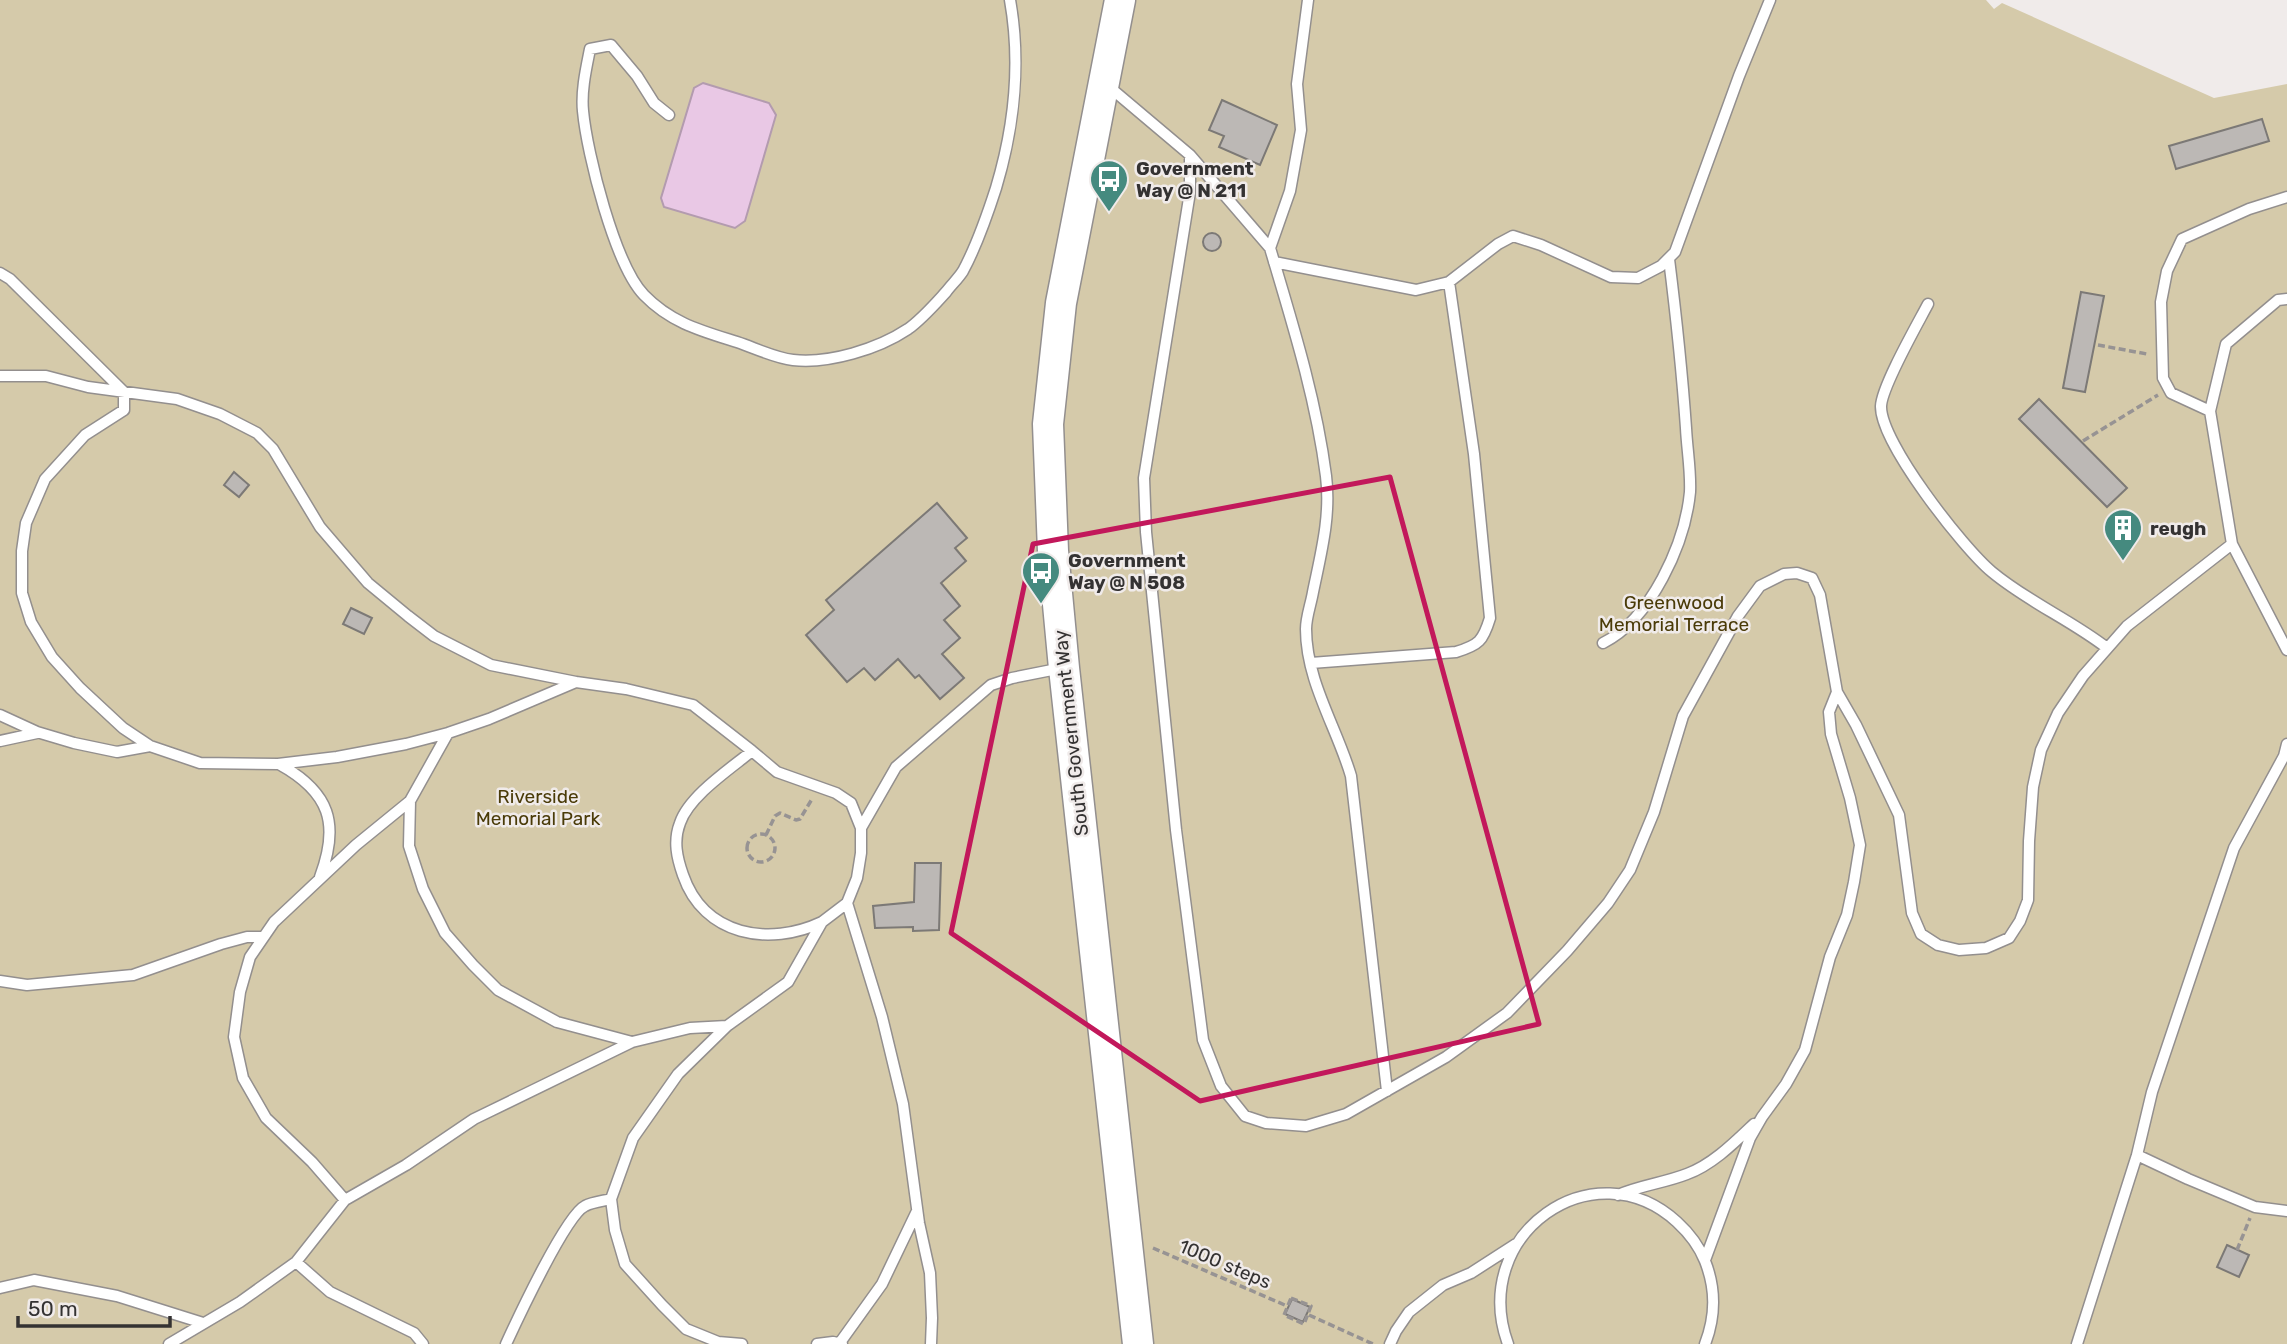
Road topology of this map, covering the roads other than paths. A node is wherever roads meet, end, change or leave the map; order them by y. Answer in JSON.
{"nodes":[{"id":1,"x":1010,"y":0,"type":"edge"},
{"id":2,"x":1120,"y":0,"type":"edge"},
{"id":3,"x":1308,"y":0,"type":"edge"},
{"id":4,"x":1770,"y":0,"type":"edge"},
{"id":5,"x":1104,"y":82,"type":"junction"},
{"id":6,"x":669,"y":115,"type":"dead end"},
{"id":7,"x":1190,"y":155,"type":"junction"},
{"id":8,"x":2287,"y":197,"type":"edge"},
{"id":9,"x":1270,"y":248,"type":"junction"},
{"id":10,"x":1669,"y":259,"type":"junction"},
{"id":11,"x":1274,"y":262,"type":"junction"},
{"id":12,"x":0,"y":273,"type":"edge"},
{"id":13,"x":1449,"y":282,"type":"junction"},
{"id":14,"x":2287,"y":299,"type":"edge"},
{"id":15,"x":1928,"y":304,"type":"dead end"},
{"id":16,"x":0,"y":376,"type":"edge"},
{"id":17,"x":124,"y":392,"type":"junction"},
{"id":18,"x":2210,"y":411,"type":"junction"},
{"id":19,"x":2232,"y":544,"type":"junction"},
{"id":20,"x":1603,"y":643,"type":"dead end"},
{"id":21,"x":2107,"y":648,"type":"junction"},
{"id":22,"x":2287,"y":650,"type":"edge"},
{"id":23,"x":1311,"y":663,"type":"junction"},
{"id":24,"x":1064,"y":668,"type":"junction"},
{"id":25,"x":576,"y":682,"type":"junction"},
{"id":26,"x":1837,"y":692,"type":"junction"},
{"id":27,"x":0,"y":715,"type":"edge"},
{"id":28,"x":37,"y":732,"type":"junction"},
{"id":29,"x":448,"y":733,"type":"junction"},
{"id":30,"x":0,"y":741,"type":"edge"},
{"id":31,"x":2287,"y":744,"type":"edge"},
{"id":32,"x":150,"y":746,"type":"junction"},
{"id":33,"x":752,"y":751,"type":"junction"},
{"id":34,"x":2286,"y":756,"type":"edge"},
{"id":35,"x":278,"y":764,"type":"junction"},
{"id":36,"x":410,"y":801,"type":"junction"},
{"id":37,"x":861,"y":828,"type":"junction"},
{"id":38,"x":319,"y":880,"type":"junction"},
{"id":39,"x":847,"y":903,"type":"junction"},
{"id":40,"x":822,"y":922,"type":"junction"},
{"id":41,"x":263,"y":937,"type":"junction"},
{"id":42,"x":0,"y":981,"type":"edge"},
{"id":43,"x":727,"y":1026,"type":"junction"},
{"id":44,"x":632,"y":1042,"type":"junction"},
{"id":45,"x":1387,"y":1091,"type":"junction"},
{"id":46,"x":1762,"y":1117,"type":"junction"},
{"id":47,"x":2137,"y":1155,"type":"junction"},
{"id":48,"x":1617,"y":1195,"type":"junction"},
{"id":49,"x":611,"y":1199,"type":"junction"},
{"id":50,"x":345,"y":1200,"type":"junction"},
{"id":51,"x":917,"y":1211,"type":"junction"},
{"id":52,"x":2287,"y":1211,"type":"edge"},
{"id":53,"x":1516,"y":1244,"type":"junction"},
{"id":54,"x":1705,"y":1261,"type":"junction"},
{"id":55,"x":296,"y":1262,"type":"junction"},
{"id":56,"x":0,"y":1288,"type":"edge"},
{"id":57,"x":203,"y":1323,"type":"junction"},
{"id":58,"x":1711,"y":1329,"type":"junction"},
{"id":59,"x":169,"y":1344,"type":"edge"},
{"id":60,"x":423,"y":1344,"type":"edge"},
{"id":61,"x":506,"y":1344,"type":"edge"},
{"id":62,"x":742,"y":1344,"type":"edge"},
{"id":63,"x":817,"y":1344,"type":"edge"},
{"id":64,"x":840,"y":1344,"type":"edge"},
{"id":65,"x":931,"y":1344,"type":"edge"},
{"id":66,"x":1138,"y":1344,"type":"edge"},
{"id":67,"x":1390,"y":1344,"type":"edge"},
{"id":68,"x":1508,"y":1344,"type":"edge"},
{"id":69,"x":1705,"y":1344,"type":"edge"},
{"id":70,"x":1714,"y":1344,"type":"edge"},
{"id":71,"x":2077,"y":1344,"type":"edge"}],
"edges":[{"from":1,"to":6,"type":"lane"},
{"from":2,"to":5,"type":"main road","name":"South Government Way"},
{"from":3,"to":9,"type":"lane"},
{"from":4,"to":10,"type":"lane"},
{"from":5,"to":7,"type":"lane"},
{"from":5,"to":24,"type":"main road","name":"South Government Way"},
{"from":7,"to":9,"type":"lane"},
{"from":7,"to":45,"type":"lane"},
{"from":8,"to":18,"type":"lane"},
{"from":9,"to":11,"type":"lane"},
{"from":10,"to":13,"type":"lane"},
{"from":10,"to":20,"type":"lane"},
{"from":11,"to":13,"type":"lane"},
{"from":11,"to":23,"type":"lane"},
{"from":12,"to":17,"type":"lane"},
{"from":13,"to":23,"type":"lane"},
{"from":14,"to":18,"type":"lane"},
{"from":15,"to":21,"type":"lane"},
{"from":16,"to":17,"type":"lane"},
{"from":17,"to":25,"type":"lane"},
{"from":17,"to":32,"type":"lane"},
{"from":18,"to":19,"type":"lane"},
{"from":19,"to":21,"type":"lane"},
{"from":19,"to":22,"type":"lane"},
{"from":21,"to":26,"type":"lane"},
{"from":23,"to":45,"type":"lane"},
{"from":24,"to":37,"type":"lane"},
{"from":24,"to":66,"type":"main road","name":"South Government Way"},
{"from":25,"to":29,"type":"lane"},
{"from":25,"to":33,"type":"lane"},
{"from":26,"to":45,"type":"lane"},
{"from":26,"to":46,"type":"lane"},
{"from":27,"to":28,"type":"lane"},
{"from":28,"to":30,"type":"lane"},
{"from":28,"to":32,"type":"lane"},
{"from":29,"to":35,"type":"lane"},
{"from":29,"to":36,"type":"lane"},
{"from":31,"to":34,"type":"lane"},
{"from":32,"to":35,"type":"lane"},
{"from":33,"to":37,"type":"lane"},
{"from":33,"to":40,"type":"lane"},
{"from":34,"to":47,"type":"lane"},
{"from":35,"to":38,"type":"lane"},
{"from":36,"to":38,"type":"lane"},
{"from":36,"to":44,"type":"lane"},
{"from":37,"to":39,"type":"lane"},
{"from":38,"to":41,"type":"lane"},
{"from":39,"to":40,"type":"lane"},
{"from":39,"to":51,"type":"lane"},
{"from":40,"to":43,"type":"lane"},
{"from":41,"to":42,"type":"lane"},
{"from":41,"to":50,"type":"lane"},
{"from":43,"to":44,"type":"lane"},
{"from":43,"to":49,"type":"lane"},
{"from":44,"to":50,"type":"lane"},
{"from":46,"to":48,"type":"lane"},
{"from":46,"to":54,"type":"lane"},
{"from":47,"to":52,"type":"lane"},
{"from":47,"to":71,"type":"lane"},
{"from":48,"to":53,"type":"lane"},
{"from":48,"to":54,"type":"lane"},
{"from":49,"to":61,"type":"lane"},
{"from":49,"to":62,"type":"lane"},
{"from":50,"to":55,"type":"lane"},
{"from":51,"to":64,"type":"lane"},
{"from":51,"to":65,"type":"lane"},
{"from":53,"to":67,"type":"lane"},
{"from":53,"to":68,"type":"lane"},
{"from":54,"to":58,"type":"lane"},
{"from":55,"to":57,"type":"lane"},
{"from":55,"to":60,"type":"lane"},
{"from":56,"to":57,"type":"lane"},
{"from":57,"to":59,"type":"lane"},
{"from":58,"to":69,"type":"lane"},
{"from":58,"to":70,"type":"lane"},
{"from":63,"to":64,"type":"lane"}]}
